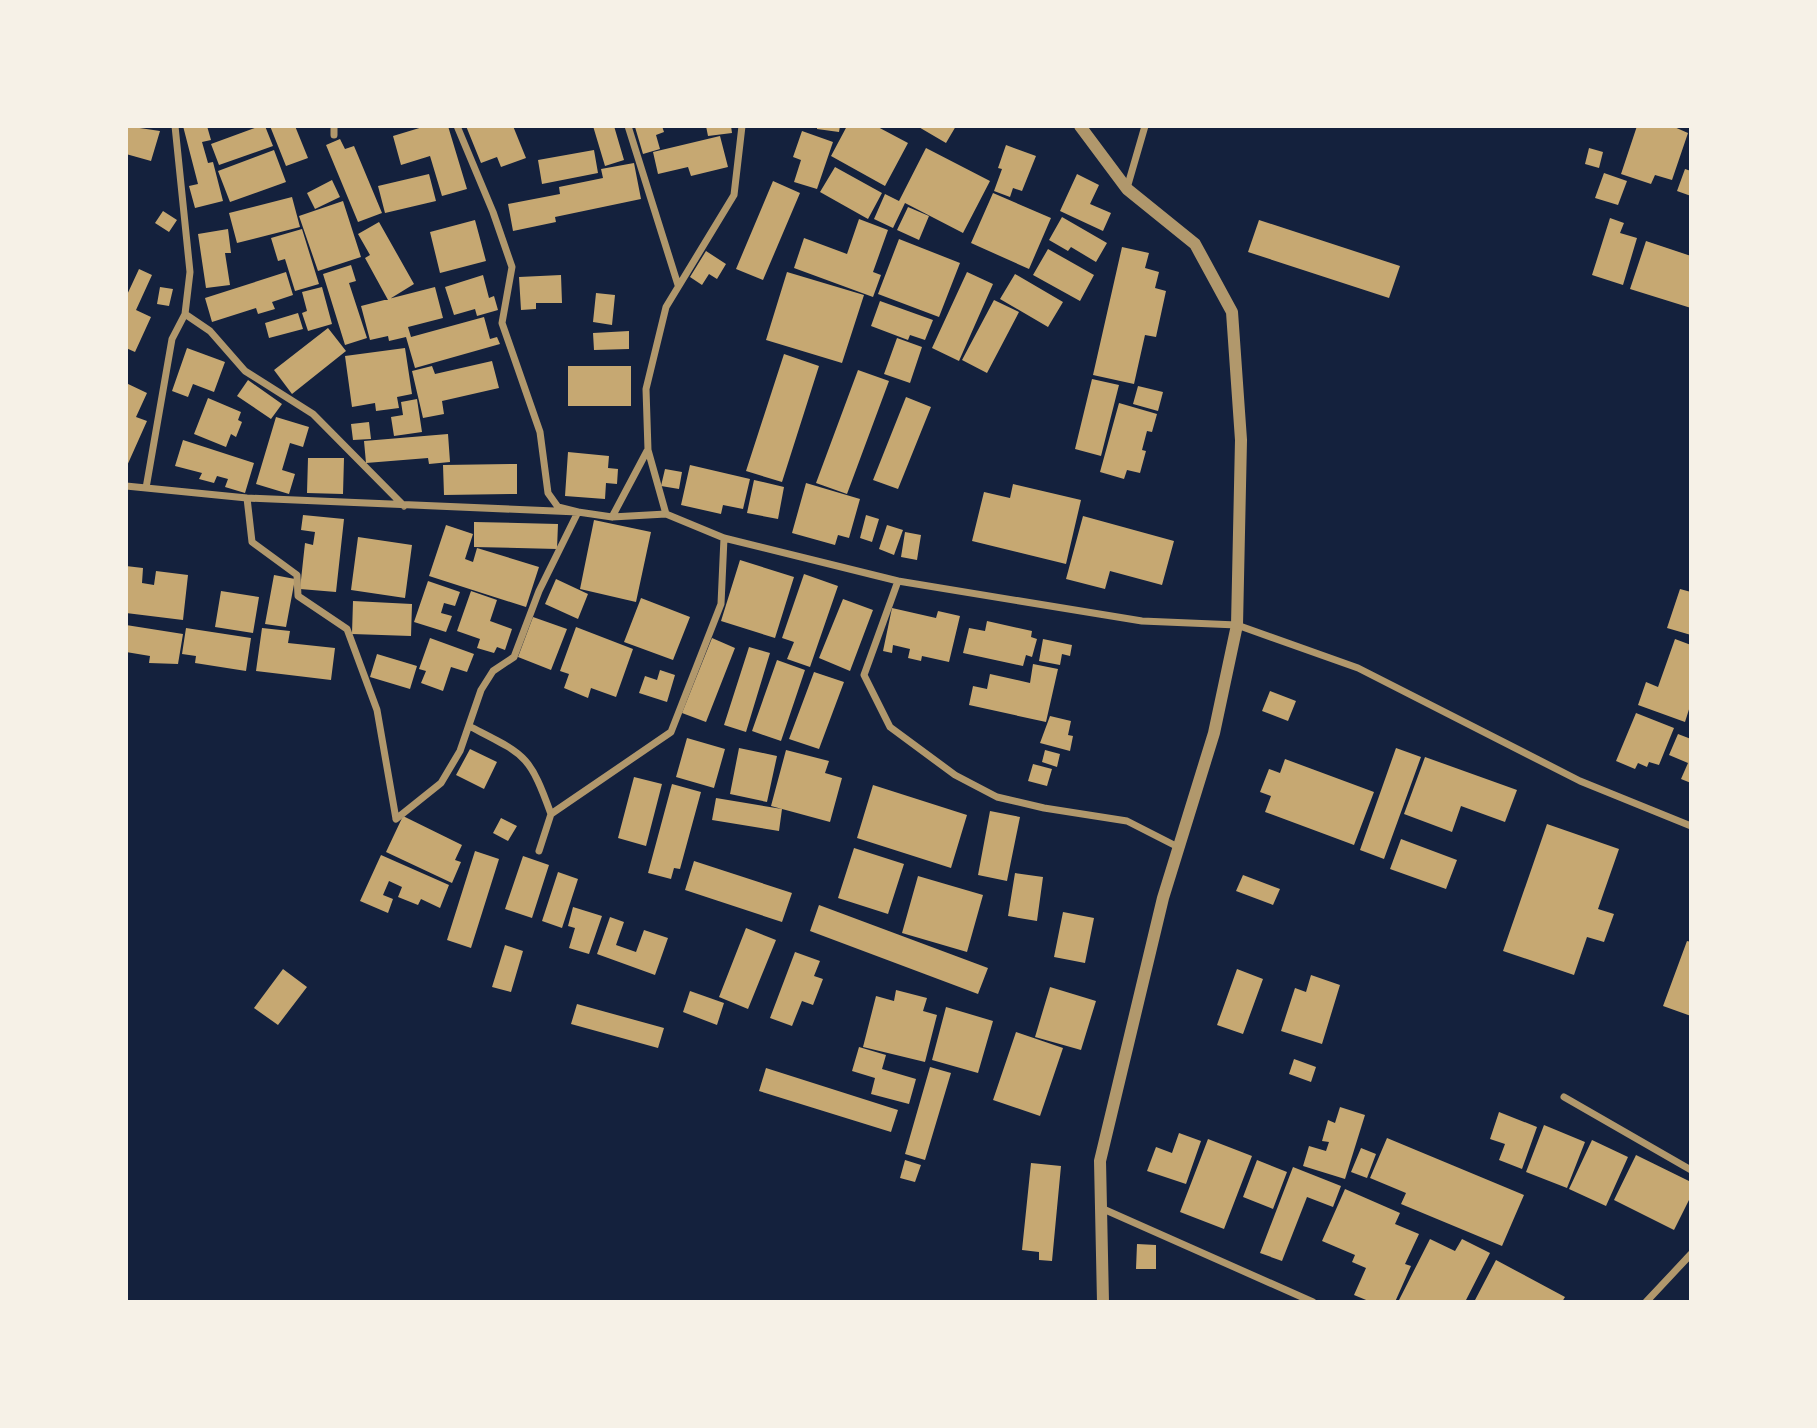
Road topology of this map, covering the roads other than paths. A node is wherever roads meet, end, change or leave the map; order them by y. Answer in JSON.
{"nodes":[{"id":1,"x":175,"y":126,"type":"edge"},
{"id":2,"x":457,"y":126,"type":"edge"},
{"id":3,"x":628,"y":126,"type":"edge"},
{"id":4,"x":743,"y":126,"type":"edge"},
{"id":5,"x":1080,"y":126,"type":"edge"},
{"id":6,"x":1145,"y":126,"type":"edge"},
{"id":7,"x":1127,"y":189,"type":"junction"},
{"id":8,"x":678,"y":285,"type":"junction"},
{"id":9,"x":185,"y":314,"type":"junction"},
{"id":10,"x":648,"y":450,"type":"junction"},
{"id":11,"x":126,"y":486,"type":"edge"},
{"id":12,"x":146,"y":488,"type":"junction"},
{"id":13,"x":247,"y":498,"type":"junction"},
{"id":14,"x":405,"y":506,"type":"junction"},
{"id":15,"x":578,"y":512,"type":"junction"},
{"id":16,"x":666,"y":514,"type":"junction"},
{"id":17,"x":612,"y":517,"type":"junction"},
{"id":18,"x":724,"y":538,"type":"junction"},
{"id":19,"x":898,"y":581,"type":"junction"},
{"id":20,"x":1237,"y":625,"type":"junction"},
{"id":21,"x":469,"y":726,"type":"junction"},
{"id":22,"x":551,"y":814,"type":"junction"},
{"id":23,"x":1691,"y":826,"type":"edge"},
{"id":24,"x":1178,"y":847,"type":"junction"},
{"id":25,"x":539,"y":851,"type":"dead end"},
{"id":26,"x":1564,"y":1097,"type":"dead end"},
{"id":27,"x":1691,"y":1170,"type":"edge"},
{"id":28,"x":1101,"y":1208,"type":"junction"},
{"id":29,"x":1691,"y":1254,"type":"edge"},
{"id":30,"x":1103,"y":1302,"type":"edge"},
{"id":31,"x":1313,"y":1302,"type":"edge"},
{"id":32,"x":1646,"y":1302,"type":"edge"}],
"edges":[{"from":1,"to":9,"type":"street"},
{"from":2,"to":15,"type":"street"},
{"from":3,"to":8,"type":"street"},
{"from":4,"to":8,"type":"street"},
{"from":5,"to":7,"type":"street"},
{"from":6,"to":7,"type":"street"},
{"from":7,"to":20,"type":"street"},
{"from":8,"to":10,"type":"street"},
{"from":9,"to":12,"type":"street"},
{"from":9,"to":14,"type":"street"},
{"from":10,"to":16,"type":"street"},
{"from":10,"to":17,"type":"street"},
{"from":11,"to":12,"type":"street"},
{"from":12,"to":13,"type":"street"},
{"from":13,"to":14,"type":"street"},
{"from":13,"to":21,"type":"street"},
{"from":14,"to":15,"type":"street"},
{"from":15,"to":17,"type":"street"},
{"from":15,"to":21,"type":"street"},
{"from":16,"to":17,"type":"street"},
{"from":16,"to":18,"type":"street"},
{"from":18,"to":19,"type":"street"},
{"from":18,"to":22,"type":"street"},
{"from":19,"to":20,"type":"street"},
{"from":19,"to":24,"type":"street"},
{"from":20,"to":23,"type":"street"},
{"from":20,"to":24,"type":"street"},
{"from":21,"to":22,"type":"street"},
{"from":22,"to":25,"type":"street"},
{"from":24,"to":28,"type":"street"},
{"from":26,"to":27,"type":"street"},
{"from":28,"to":30,"type":"street"},
{"from":28,"to":31,"type":"street"},
{"from":29,"to":32,"type":"street"}]}
